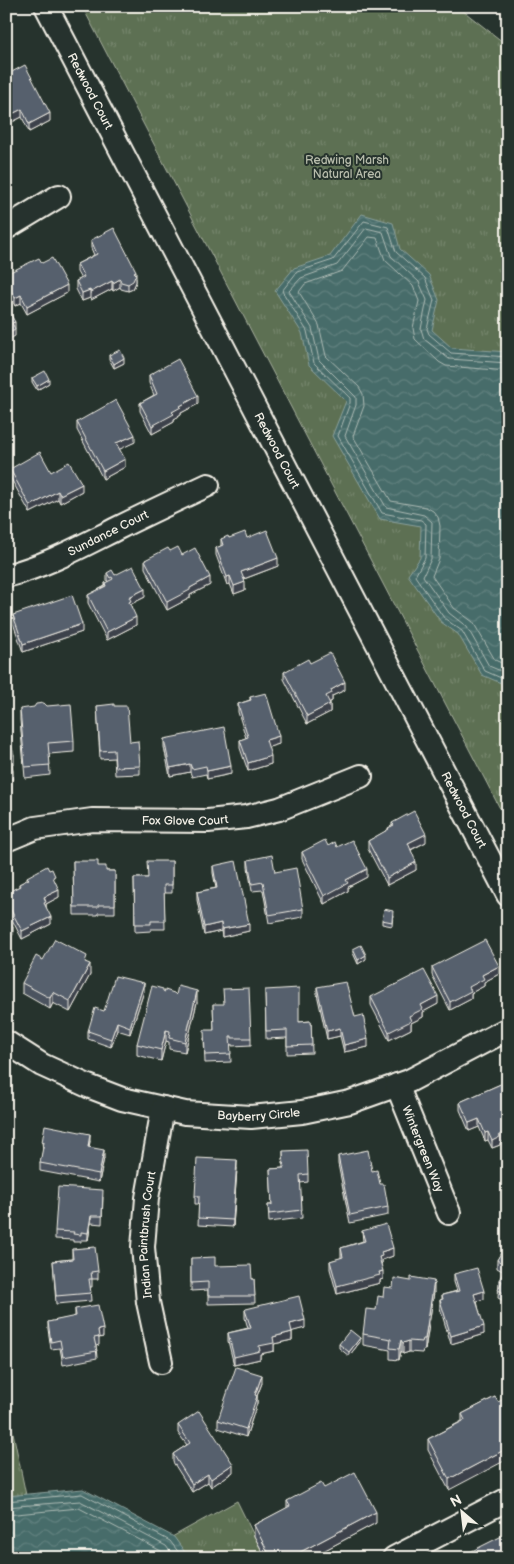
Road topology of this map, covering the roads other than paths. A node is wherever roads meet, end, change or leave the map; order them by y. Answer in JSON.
{"nodes":[{"id":1,"x":46,"y":6,"type":"edge"},
{"id":2,"x":59,"y":196,"type":"dead end"},
{"id":3,"x":6,"y":228,"type":"edge"},
{"id":4,"x":208,"y":484,"type":"dead end"},
{"id":5,"x":6,"y":576,"type":"edge"},
{"id":6,"x":361,"y":776,"type":"dead end"},
{"id":7,"x":6,"y":840,"type":"edge"},
{"id":8,"x":508,"y":895,"type":"edge"},
{"id":9,"x":508,"y":1029,"type":"edge"},
{"id":10,"x":6,"y":1042,"type":"edge"},
{"id":11,"x":397,"y":1085,"type":"junction"},
{"id":12,"x":163,"y":1108,"type":"junction"},
{"id":13,"x":449,"y":1213,"type":"dead end"},
{"id":14,"x":161,"y":1362,"type":"dead end"},
{"id":15,"x":508,"y":1499,"type":"edge"},
{"id":16,"x":394,"y":1558,"type":"edge"}],
"edges":[{"from":1,"to":8,"type":"street","name":"Redwood Court"},
{"from":2,"to":3,"type":"street"},
{"from":4,"to":5,"type":"street","name":"Sundance Court"},
{"from":6,"to":7,"type":"street","name":"Fox Glove Court"},
{"from":9,"to":11,"type":"street","name":"Bayberry Circle"},
{"from":10,"to":12,"type":"street","name":"Bayberry Circle"},
{"from":11,"to":12,"type":"street","name":"Bayberry Circle"},
{"from":11,"to":13,"type":"street","name":"Wintergreen Way"},
{"from":12,"to":14,"type":"street","name":"Indian Paintbrush Court"},
{"from":15,"to":16,"type":"street"}]}
